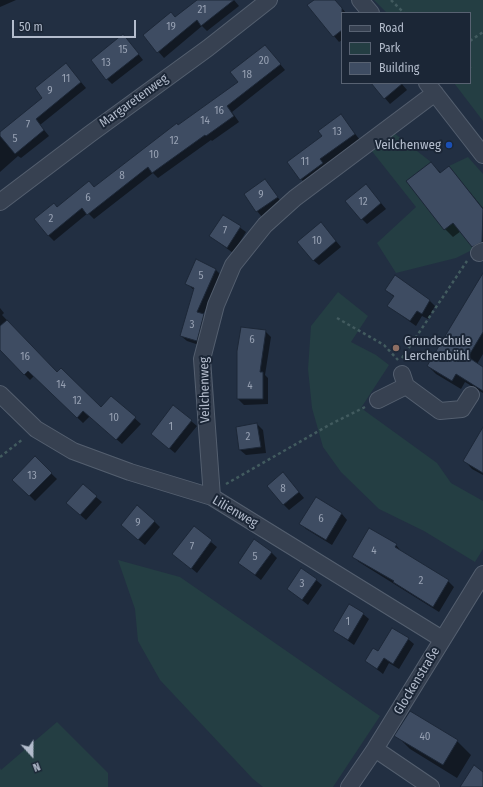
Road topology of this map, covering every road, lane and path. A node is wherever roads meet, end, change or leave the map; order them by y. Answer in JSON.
{"nodes":[{"id":1,"x":269,"y":0,"type":"edge"},
{"id":2,"x":360,"y":0,"type":"edge"},
{"id":3,"x":391,"y":0,"type":"edge"},
{"id":4,"x":369,"y":12,"type":"edge"},
{"id":5,"x":403,"y":12,"type":"edge"},
{"id":6,"x":483,"y":32,"type":"edge"},
{"id":7,"x":471,"y":40,"type":"edge"},
{"id":8,"x":431,"y":88,"type":"edge"},
{"id":9,"x":483,"y":155,"type":"edge"},
{"id":10,"x":0,"y":202,"type":"edge"},
{"id":11,"x":481,"y":252,"type":"edge"},
{"id":12,"x":337,"y":318,"type":"dead end"},
{"id":13,"x":0,"y":394,"type":"edge"},
{"id":14,"x":471,"y":395,"type":"dead end"},
{"id":15,"x":378,"y":400,"type":"joint"},
{"id":16,"x":36,"y":428,"type":"junction"},
{"id":17,"x":0,"y":457,"type":"edge"},
{"id":18,"x":212,"y":497,"type":"junction"},
{"id":19,"x":483,"y":574,"type":"edge"},
{"id":20,"x":442,"y":639,"type":"junction"},
{"id":21,"x":375,"y":749,"type":"junction"},
{"id":22,"x":349,"y":787,"type":"edge"},
{"id":23,"x":431,"y":787,"type":"edge"}],
"edges":[{"from":1,"to":10,"type":"street","name":"Margaretenweg"},
{"from":2,"to":4,"type":"street"},
{"from":3,"to":5,"type":"path"},
{"from":6,"to":7,"type":"path"},
{"from":8,"to":9,"type":"street"},
{"from":8,"to":18,"type":"street","name":"Veilchenweg"},
{"from":11,"to":12,"type":"path"},
{"from":13,"to":16,"type":"street","name":"Lilienweg"},
{"from":14,"to":15,"type":"street"},
{"from":15,"to":18,"type":"path"},
{"from":16,"to":17,"type":"path"},
{"from":16,"to":18,"type":"street","name":"Lilienweg"},
{"from":18,"to":20,"type":"street","name":"Lilienweg"},
{"from":19,"to":20,"type":"street","name":"Glockenstraße"},
{"from":20,"to":21,"type":"street","name":"Glockenstraße"},
{"from":21,"to":22,"type":"street","name":"Glockenstraße"},
{"from":21,"to":23,"type":"street"}]}
